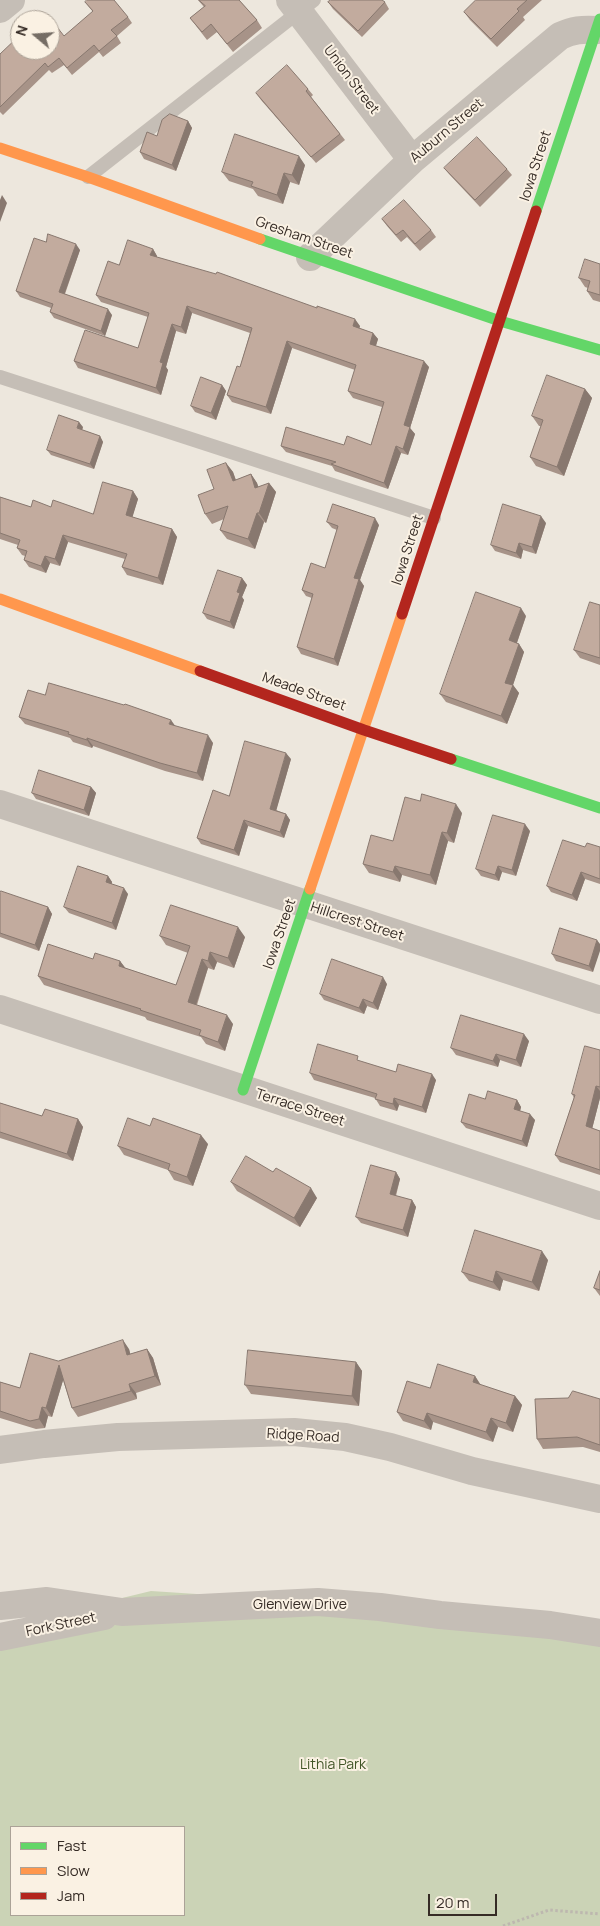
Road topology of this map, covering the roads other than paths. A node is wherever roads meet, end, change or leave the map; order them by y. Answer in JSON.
{"nodes":[{"id":1,"x":11,"y":0,"type":"edge"},
{"id":2,"x":301,"y":4,"type":"edge"},
{"id":3,"x":0,"y":9,"type":"edge"},
{"id":4,"x":598,"y":25,"type":"edge"},
{"id":5,"x":0,"y":148,"type":"edge"},
{"id":6,"x":412,"y":160,"type":"junction"},
{"id":7,"x":88,"y":177,"type":"junction"},
{"id":8,"x":310,"y":257,"type":"junction"},
{"id":9,"x":500,"y":322,"type":"junction"},
{"id":10,"x":600,"y":350,"type":"edge"},
{"id":11,"x":0,"y":378,"type":"edge"},
{"id":12,"x":434,"y":518,"type":"junction"},
{"id":13,"x":0,"y":599,"type":"edge"},
{"id":14,"x":364,"y":730,"type":"junction"},
{"id":15,"x":0,"y":804,"type":"edge"},
{"id":16,"x":600,"y":808,"type":"edge"},
{"id":17,"x":306,"y":905,"type":"junction"},
{"id":18,"x":600,"y":1000,"type":"edge"},
{"id":19,"x":0,"y":1009,"type":"edge"},
{"id":20,"x":244,"y":1090,"type":"junction"},
{"id":21,"x":600,"y":1206,"type":"edge"},
{"id":22,"x":0,"y":1450,"type":"edge"},
{"id":23,"x":600,"y":1499,"type":"edge"},
{"id":24,"x":0,"y":1606,"type":"edge"},
{"id":25,"x":122,"y":1612,"type":"junction"},
{"id":26,"x":600,"y":1634,"type":"edge"},
{"id":27,"x":0,"y":1637,"type":"edge"}],
"edges":[{"from":1,"to":3,"type":"street"},
{"from":2,"to":6,"type":"street","name":"Union Street"},
{"from":2,"to":7,"type":"lane"},
{"from":4,"to":6,"type":"street","name":"Auburn Street"},
{"from":4,"to":9,"type":"street","name":"Iowa Street"},
{"from":5,"to":7,"type":"street","name":"Gresham Street"},
{"from":6,"to":8,"type":"street","name":"Auburn Street"},
{"from":7,"to":8,"type":"street","name":"Gresham Street"},
{"from":8,"to":9,"type":"street","name":"Gresham Street"},
{"from":9,"to":10,"type":"street","name":"Gresham Street"},
{"from":9,"to":12,"type":"street","name":"Iowa Street"},
{"from":11,"to":12,"type":"lane"},
{"from":12,"to":14,"type":"street","name":"Iowa Street"},
{"from":13,"to":14,"type":"street","name":"Meade Street"},
{"from":14,"to":16,"type":"street","name":"Meade Street"},
{"from":14,"to":17,"type":"street","name":"Iowa Street"},
{"from":15,"to":17,"type":"street","name":"Hillcrest Street"},
{"from":17,"to":18,"type":"street","name":"Hillcrest Street"},
{"from":17,"to":20,"type":"street","name":"Iowa Street"},
{"from":19,"to":20,"type":"street","name":"Terrace Street"},
{"from":20,"to":21,"type":"street","name":"Terrace Street"},
{"from":22,"to":23,"type":"street","name":"Ridge Road"},
{"from":24,"to":25,"type":"street","name":"Glenview Drive"},
{"from":25,"to":26,"type":"street","name":"Glenview Drive"},
{"from":25,"to":27,"type":"street","name":"Fork Street"}]}
